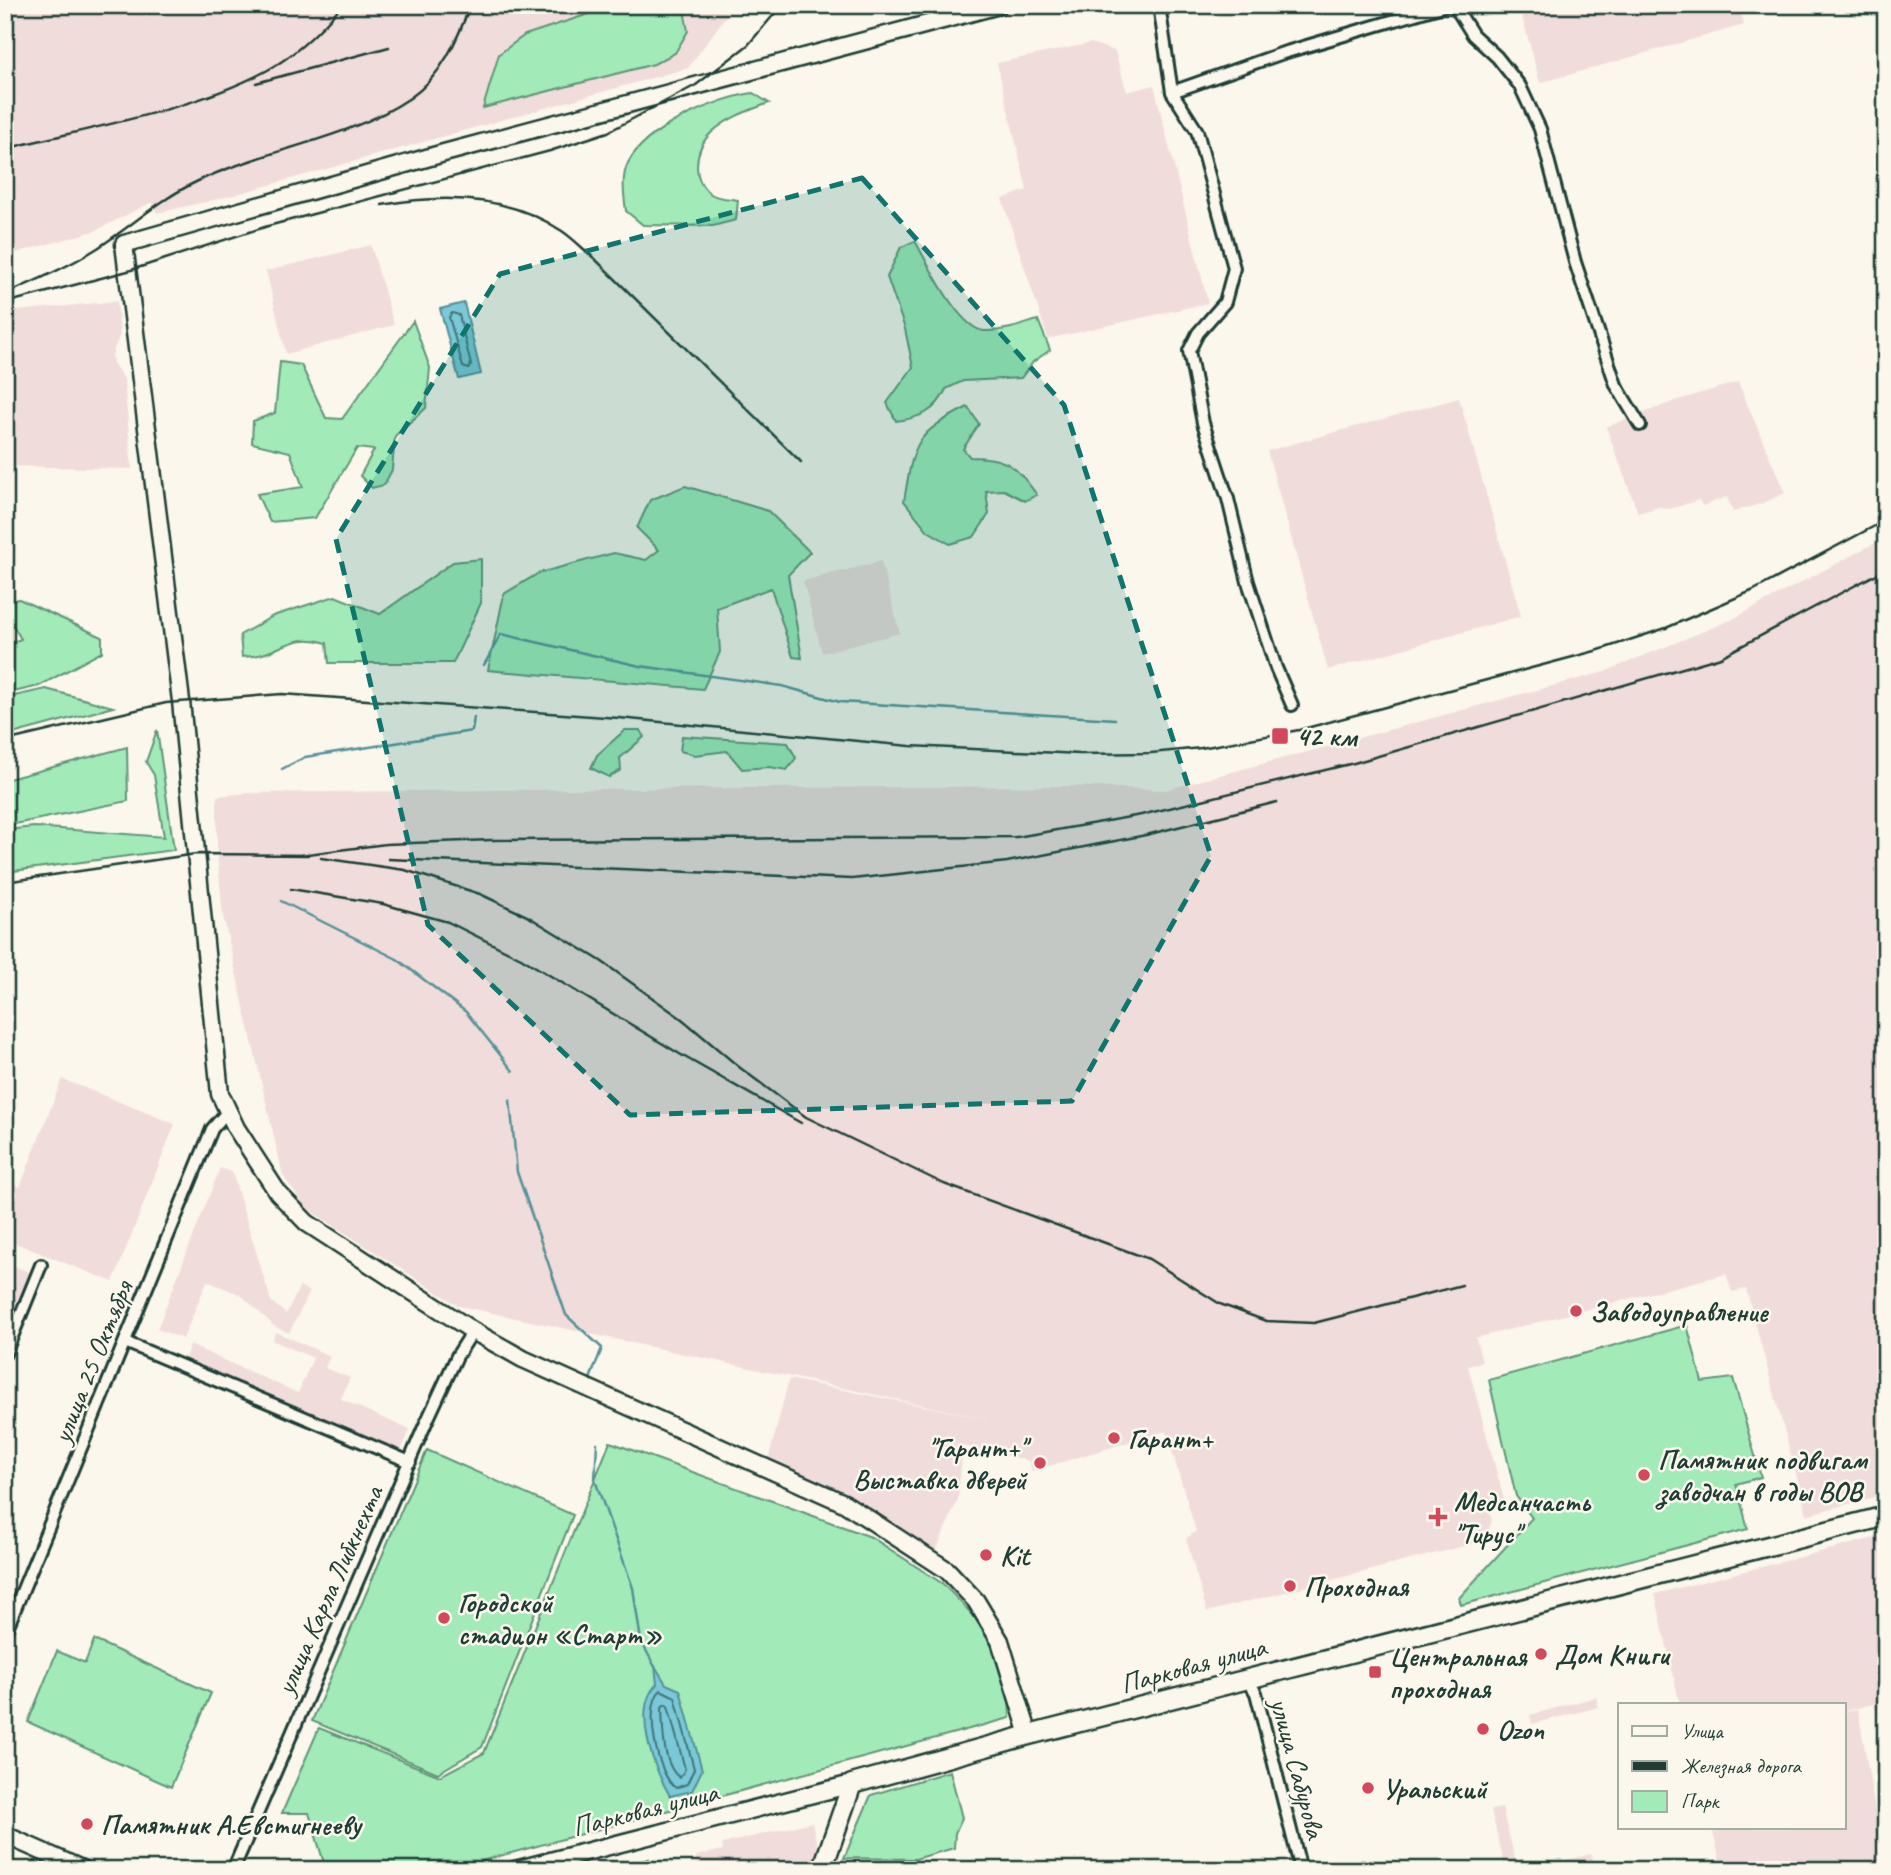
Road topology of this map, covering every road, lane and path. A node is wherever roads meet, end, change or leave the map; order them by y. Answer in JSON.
{"nodes":[{"id":1,"x":999,"y":5,"type":"edge"},
{"id":2,"x":1159,"y":5,"type":"edge"},
{"id":3,"x":1446,"y":5,"type":"edge"},
{"id":4,"x":1454,"y":5,"type":"edge"},
{"id":5,"x":1172,"y":92,"type":"junction"},
{"id":6,"x":1640,"y":425,"type":"dead end"},
{"id":7,"x":1292,"y":705,"type":"dead end"},
{"id":8,"x":227,"y":1112,"type":"junction"},
{"id":9,"x":41,"y":1265,"type":"dead end"},
{"id":10,"x":473,"y":1331,"type":"junction"},
{"id":11,"x":125,"y":1342,"type":"junction"},
{"id":12,"x":5,"y":1354,"type":"edge"},
{"id":13,"x":410,"y":1461,"type":"junction"},
{"id":14,"x":1886,"y":1516,"type":"edge"},
{"id":15,"x":5,"y":1633,"type":"edge"},
{"id":16,"x":1247,"y":1679,"type":"junction"},
{"id":17,"x":1029,"y":1735,"type":"junction"},
{"id":18,"x":852,"y":1784,"type":"junction"},
{"id":19,"x":5,"y":1835,"type":"edge"},
{"id":20,"x":84,"y":1870,"type":"edge"},
{"id":21,"x":233,"y":1870,"type":"edge"},
{"id":22,"x":515,"y":1870,"type":"edge"},
{"id":23,"x":821,"y":1870,"type":"edge"},
{"id":24,"x":1300,"y":1870,"type":"edge"}],
"edges":[{"from":1,"to":8,"type":"street"},
{"from":2,"to":5,"type":"street"},
{"from":3,"to":5,"type":"street"},
{"from":4,"to":6,"type":"street"},
{"from":5,"to":7,"type":"street"},
{"from":8,"to":10,"type":"street"},
{"from":8,"to":11,"type":"street","name":"улица 25 Октября"},
{"from":9,"to":12,"type":"street"},
{"from":10,"to":13,"type":"street","name":"улица Карла Либкнехта"},
{"from":10,"to":17,"type":"street"},
{"from":11,"to":13,"type":"street"},
{"from":11,"to":15,"type":"street","name":"улица 25 Октября"},
{"from":13,"to":21,"type":"street","name":"улица Карла Либкнехта"},
{"from":14,"to":16,"type":"main road","name":"Парковая улица"},
{"from":16,"to":17,"type":"main road","name":"Парковая улица"},
{"from":16,"to":24,"type":"street","name":"улица Сабурова"},
{"from":17,"to":18,"type":"main road","name":"Парковая улица"},
{"from":18,"to":22,"type":"street","name":"Парковая улица"},
{"from":18,"to":23,"type":"main road"},
{"from":19,"to":20,"type":"street"}]}
